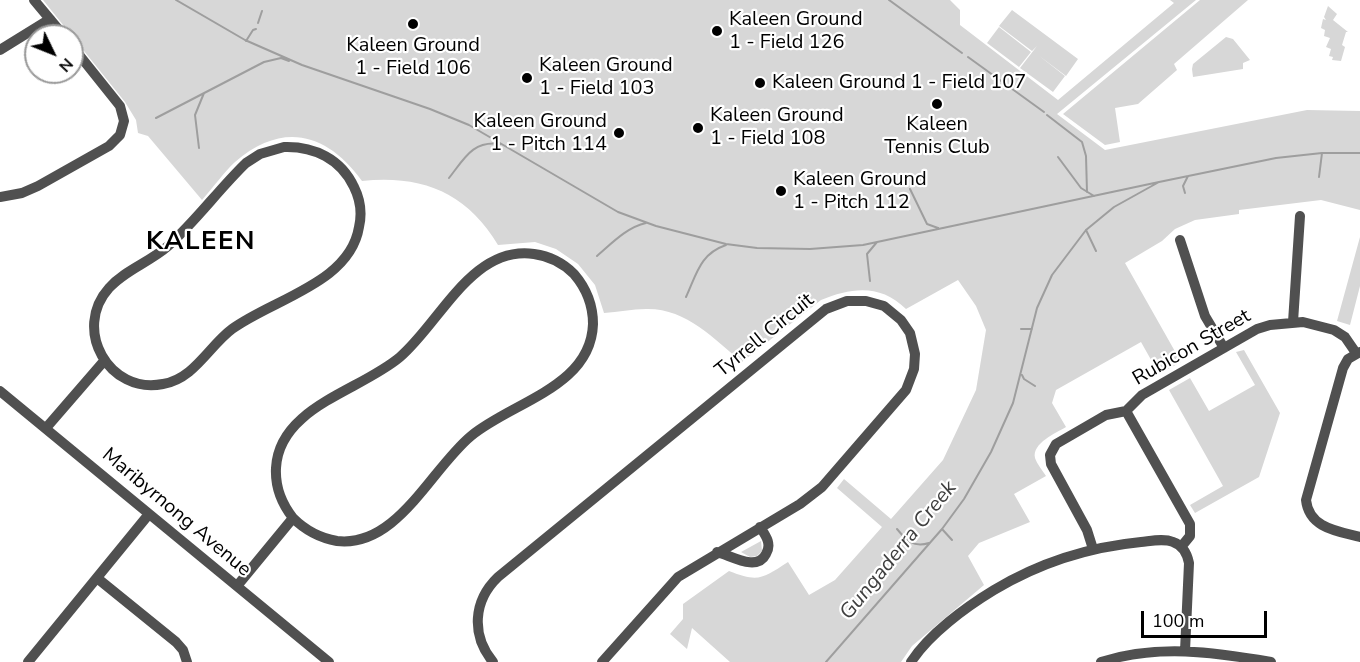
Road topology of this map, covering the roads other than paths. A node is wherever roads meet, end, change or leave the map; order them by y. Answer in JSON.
{"nodes":[{"id":1,"x":34,"y":0,"type":"edge"},
{"id":2,"x":50,"y":19,"type":"junction"},
{"id":3,"x":54,"y":24,"type":"edge"},
{"id":4,"x":0,"y":50,"type":"edge"},
{"id":5,"x":84,"y":61,"type":"edge"},
{"id":6,"x":0,"y":197,"type":"edge"},
{"id":7,"x":1300,"y":216,"type":"dead end"},
{"id":8,"x":1180,"y":240,"type":"dead end"},
{"id":9,"x":1293,"y":322,"type":"junction"},
{"id":10,"x":1224,"y":348,"type":"junction"},
{"id":11,"x":1358,"y":353,"type":"edge"},
{"id":12,"x":104,"y":361,"type":"junction"},
{"id":13,"x":0,"y":391,"type":"edge"},
{"id":14,"x":1126,"y":411,"type":"junction"},
{"id":15,"x":46,"y":428,"type":"junction"},
{"id":16,"x":149,"y":514,"type":"junction"},
{"id":17,"x":293,"y":518,"type":"junction"},
{"id":18,"x":760,"y":527,"type":"junction"},
{"id":19,"x":1360,"y":537,"type":"edge"},
{"id":20,"x":1181,"y":547,"type":"junction"},
{"id":21,"x":1093,"y":549,"type":"junction"},
{"id":22,"x":717,"y":552,"type":"junction"},
{"id":23,"x":97,"y":578,"type":"junction"},
{"id":24,"x":237,"y":586,"type":"junction"},
{"id":25,"x":1185,"y":651,"type":"junction"},
{"id":26,"x":28,"y":662,"type":"edge"},
{"id":27,"x":186,"y":662,"type":"edge"},
{"id":28,"x":329,"y":662,"type":"edge"},
{"id":29,"x":493,"y":662,"type":"edge"},
{"id":30,"x":602,"y":662,"type":"edge"},
{"id":31,"x":911,"y":662,"type":"edge"},
{"id":32,"x":1101,"y":662,"type":"edge"},
{"id":33,"x":1271,"y":662,"type":"edge"}],
"edges":[{"from":1,"to":2,"type":"street"},
{"from":2,"to":3,"type":"street"},
{"from":2,"to":4,"type":"street"},
{"from":5,"to":6,"type":"street"},
{"from":7,"to":9,"type":"street"},
{"from":8,"to":10,"type":"street"},
{"from":9,"to":10,"type":"street","name":"Rubicon Street"},
{"from":9,"to":11,"type":"street","name":"Rubicon Street"},
{"from":10,"to":14,"type":"street","name":"Rubicon Street"},
{"from":11,"to":19,"type":"street"},
{"from":12,"to":12,"type":"street"},
{"from":12,"to":15,"type":"street"},
{"from":13,"to":15,"type":"street","name":"Maribyrnong Avenue"},
{"from":14,"to":20,"type":"street"},
{"from":14,"to":21,"type":"street","name":"Rubicon Street"},
{"from":15,"to":16,"type":"street","name":"Maribyrnong Avenue"},
{"from":16,"to":23,"type":"street"},
{"from":16,"to":24,"type":"street","name":"Maribyrnong Avenue"},
{"from":17,"to":17,"type":"street"},
{"from":17,"to":24,"type":"street"},
{"from":18,"to":22,"type":"street","name":"Tyrrell Circuit"},
{"from":18,"to":22,"type":"street"},
{"from":18,"to":29,"type":"street","name":"Tyrrell Circuit"},
{"from":20,"to":21,"type":"street"},
{"from":20,"to":25,"type":"street"},
{"from":21,"to":31,"type":"street"},
{"from":22,"to":30,"type":"street","name":"Tyrrell Circuit"},
{"from":23,"to":26,"type":"street"},
{"from":23,"to":27,"type":"street"},
{"from":24,"to":28,"type":"street","name":"Maribyrnong Avenue"},
{"from":25,"to":32,"type":"street"},
{"from":25,"to":33,"type":"street"}]}
